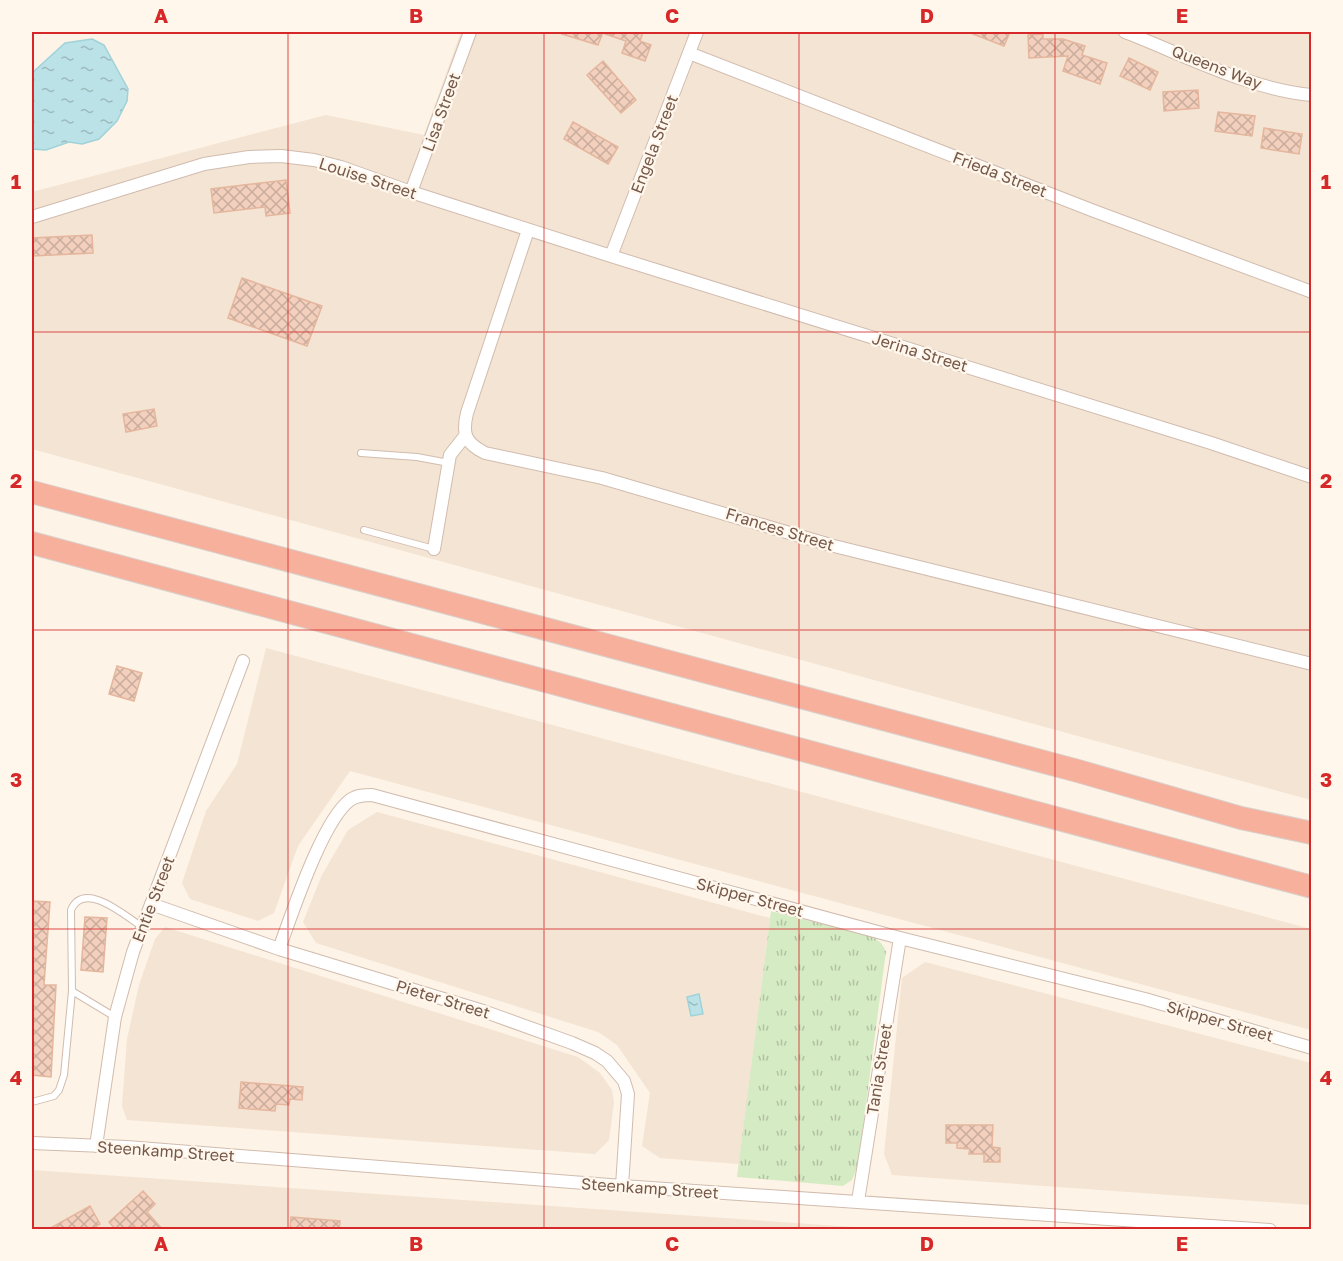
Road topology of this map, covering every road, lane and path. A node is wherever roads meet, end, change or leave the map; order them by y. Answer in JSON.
{"nodes":[{"id":1,"x":470,"y":32,"type":"edge"},
{"id":2,"x":697,"y":32,"type":"edge"},
{"id":3,"x":1125,"y":32,"type":"edge"},
{"id":4,"x":689,"y":53,"type":"junction"},
{"id":5,"x":1311,"y":95,"type":"edge"},
{"id":6,"x":411,"y":192,"type":"junction"},
{"id":7,"x":32,"y":217,"type":"edge"},
{"id":8,"x":528,"y":230,"type":"junction"},
{"id":9,"x":611,"y":256,"type":"junction"},
{"id":10,"x":1311,"y":292,"type":"edge"},
{"id":11,"x":465,"y":436,"type":"junction"},
{"id":12,"x":361,"y":453,"type":"dead end"},
{"id":13,"x":449,"y":463,"type":"junction"},
{"id":14,"x":1311,"y":477,"type":"edge"},
{"id":15,"x":32,"y":492,"type":"edge"},
{"id":16,"x":364,"y":530,"type":"dead end"},
{"id":17,"x":32,"y":543,"type":"edge"},
{"id":18,"x":434,"y":549,"type":"joint"},
{"id":19,"x":243,"y":661,"type":"dead end"},
{"id":20,"x":1311,"y":664,"type":"edge"},
{"id":21,"x":1311,"y":833,"type":"edge"},
{"id":22,"x":1311,"y":887,"type":"edge"},
{"id":23,"x":151,"y":904,"type":"junction"},
{"id":24,"x":141,"y":926,"type":"junction"},
{"id":25,"x":900,"y":938,"type":"junction"},
{"id":26,"x":279,"y":949,"type":"junction"},
{"id":27,"x":72,"y":991,"type":"junction"},
{"id":28,"x":114,"y":1017,"type":"junction"},
{"id":29,"x":1311,"y":1048,"type":"edge"},
{"id":30,"x":32,"y":1102,"type":"edge"},
{"id":31,"x":32,"y":1143,"type":"edge"},
{"id":32,"x":96,"y":1146,"type":"junction"},
{"id":33,"x":622,"y":1186,"type":"junction"},
{"id":34,"x":858,"y":1201,"type":"junction"},
{"id":35,"x":1109,"y":1224,"type":"edge"},
{"id":36,"x":1269,"y":1230,"type":"edge"}],
"edges":[{"from":1,"to":6,"type":"street","name":"Lisa Street"},
{"from":2,"to":4,"type":"street","name":"Engela Street"},
{"from":3,"to":5,"type":"street","name":"Queens Way"},
{"from":4,"to":9,"type":"street","name":"Engela Street"},
{"from":4,"to":10,"type":"street","name":"Frieda Street"},
{"from":6,"to":7,"type":"street","name":"Louise Street"},
{"from":6,"to":8,"type":"street","name":"Louise Street"},
{"from":8,"to":9,"type":"street","name":"Jerina Street"},
{"from":8,"to":11,"type":"street"},
{"from":9,"to":14,"type":"street","name":"Jerina Street"},
{"from":11,"to":13,"type":"street"},
{"from":11,"to":20,"type":"street","name":"Frances Street"},
{"from":12,"to":13,"type":"lane"},
{"from":13,"to":18,"type":"street"},
{"from":15,"to":21,"type":"highway"},
{"from":16,"to":18,"type":"lane"},
{"from":17,"to":22,"type":"highway"},
{"from":19,"to":23,"type":"street","name":"Entie Street"},
{"from":23,"to":24,"type":"street","name":"Entie Street"},
{"from":23,"to":26,"type":"street","name":"Pieter Street"},
{"from":24,"to":27,"type":"lane"},
{"from":24,"to":28,"type":"street","name":"Entie Street"},
{"from":25,"to":26,"type":"street","name":"Skipper Street"},
{"from":25,"to":29,"type":"street","name":"Skipper Street"},
{"from":25,"to":34,"type":"street","name":"Tania Street"},
{"from":26,"to":33,"type":"street","name":"Pieter Street"},
{"from":27,"to":28,"type":"lane"},
{"from":27,"to":30,"type":"lane"},
{"from":28,"to":32,"type":"street","name":"Entie Street"},
{"from":31,"to":32,"type":"street","name":"Steenkamp Street"},
{"from":32,"to":33,"type":"street","name":"Steenkamp Street"},
{"from":33,"to":34,"type":"street","name":"Steenkamp Street"},
{"from":34,"to":35,"type":"street","name":"Steenkamp Street"},
{"from":35,"to":36,"type":"street","name":"Steenkamp Street"}]}
